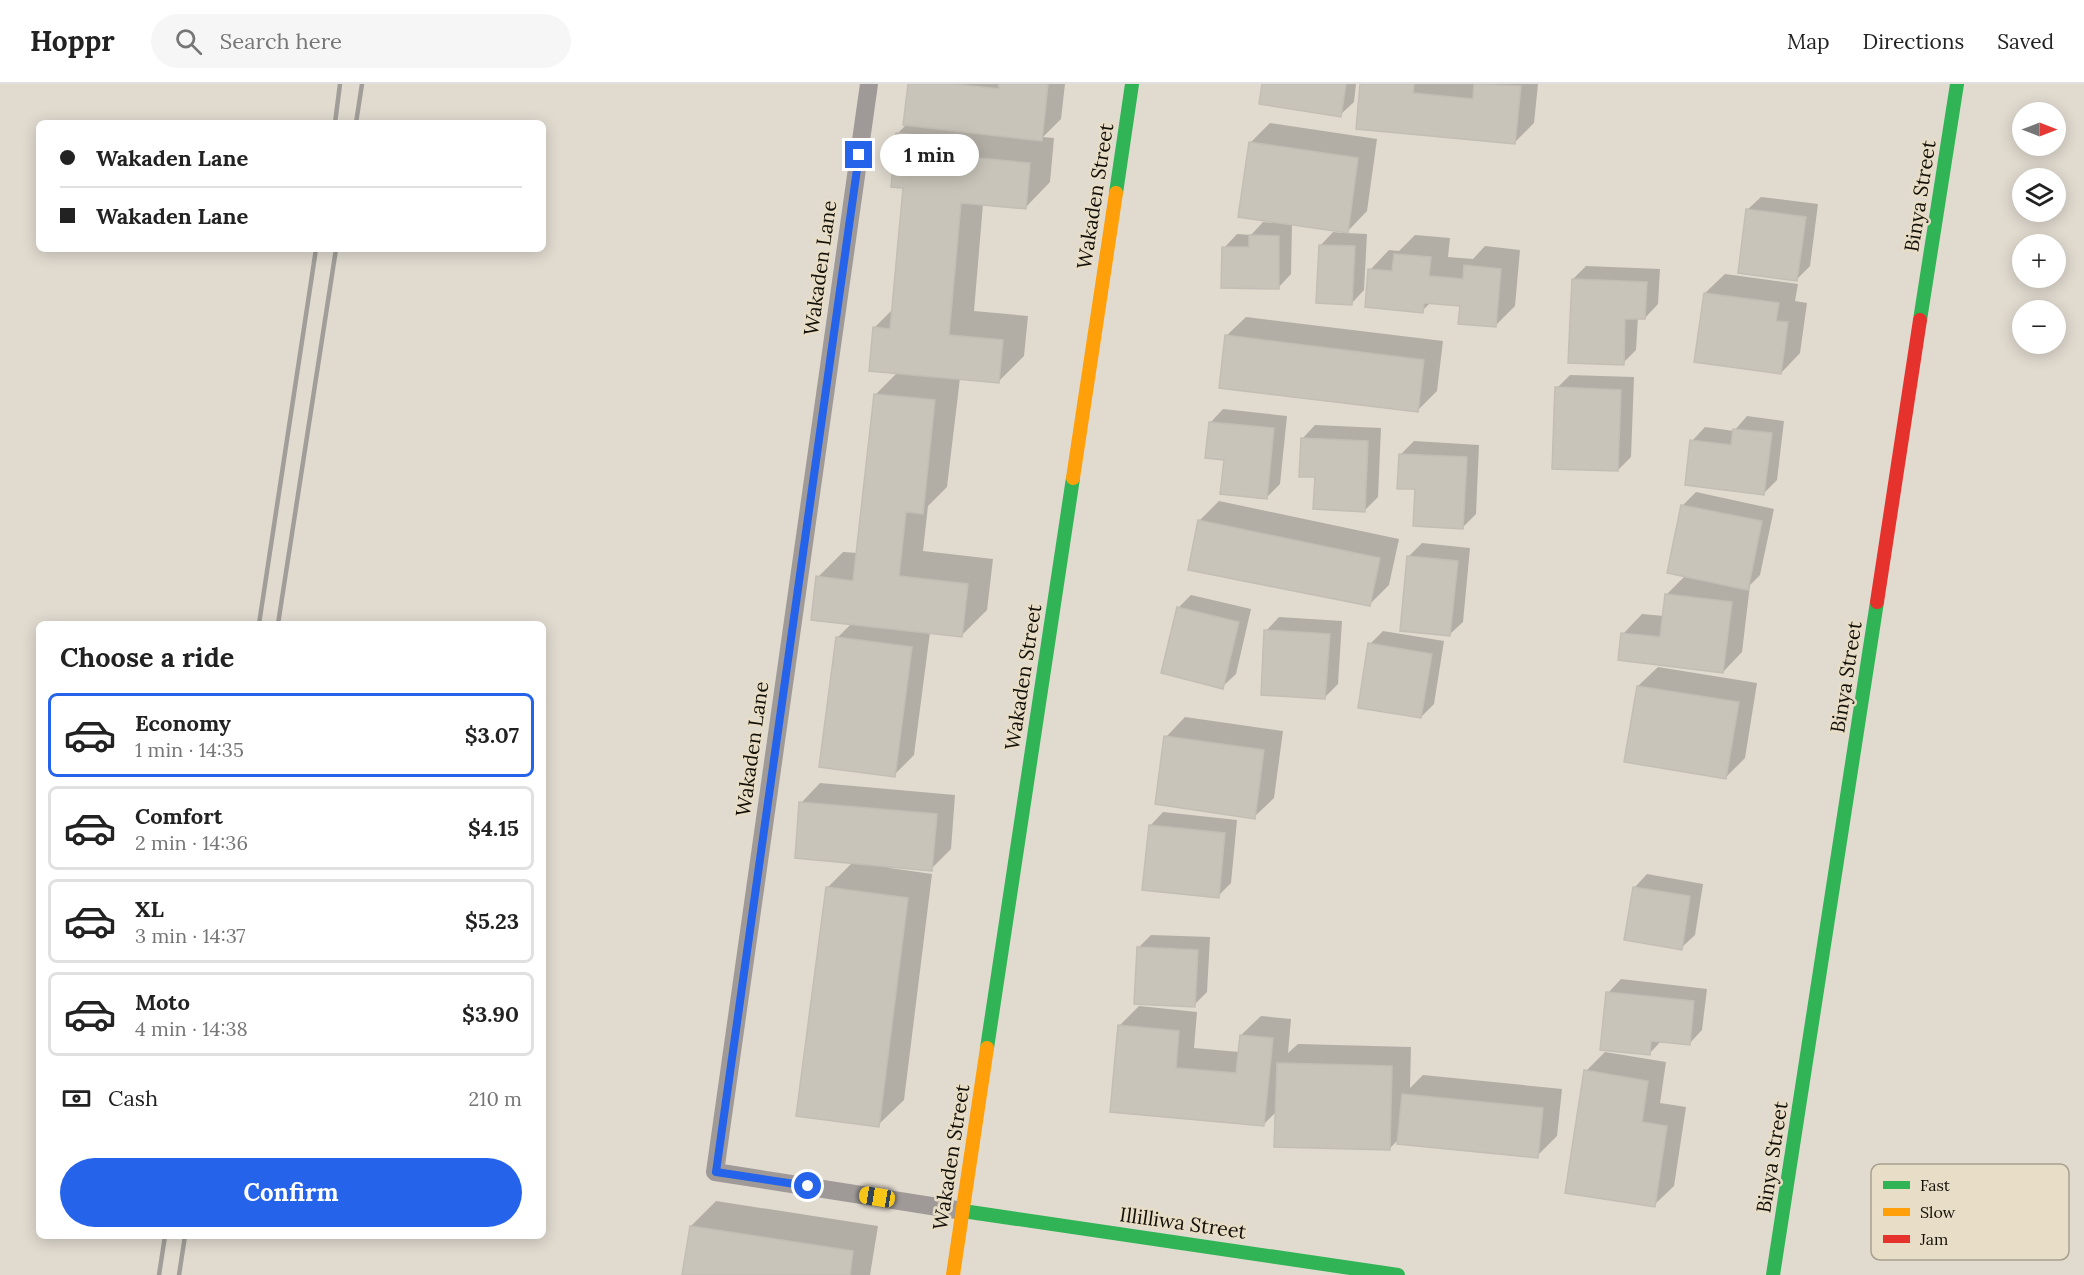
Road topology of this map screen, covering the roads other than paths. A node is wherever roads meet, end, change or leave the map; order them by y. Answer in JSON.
{"nodes":[{"id":1,"x":869,"y":84,"type":"edge"},
{"id":2,"x":1132,"y":84,"type":"edge"},
{"id":3,"x":1956,"y":84,"type":"edge"},
{"id":4,"x":963,"y":1211,"type":"junction"},
{"id":5,"x":953,"y":1275,"type":"edge"},
{"id":6,"x":1398,"y":1275,"type":"edge"},
{"id":7,"x":1773,"y":1275,"type":"edge"}],
"edges":[{"from":1,"to":4,"type":"lane","name":"Wakaden Lane"},
{"from":2,"to":4,"type":"street","name":"Wakaden Street"},
{"from":3,"to":7,"type":"street","name":"Binya Street"},
{"from":4,"to":5,"type":"street","name":"Wakaden Street"},
{"from":4,"to":6,"type":"street","name":"Illilliwa Street"}]}
